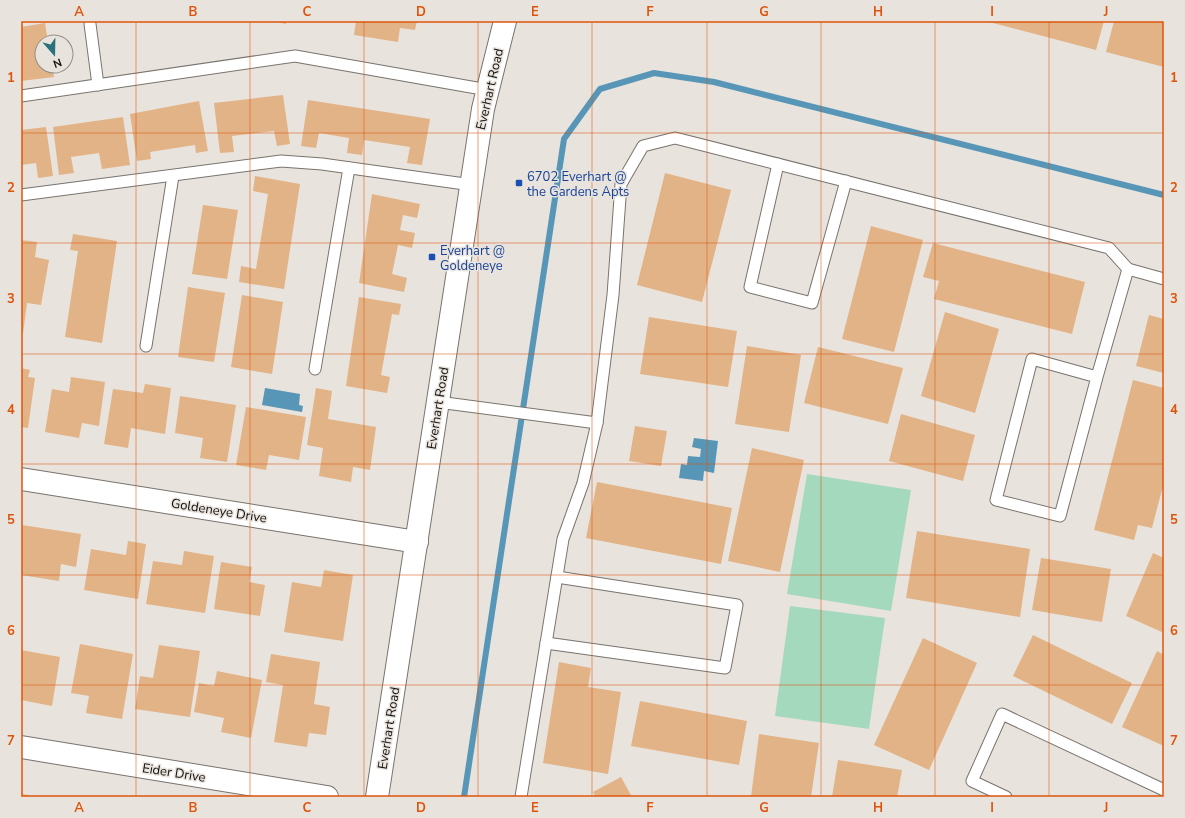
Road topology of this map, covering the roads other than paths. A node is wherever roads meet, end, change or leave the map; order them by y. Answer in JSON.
{"nodes":[{"id":1,"x":505,"y":21,"type":"edge"},
{"id":2,"x":90,"y":24,"type":"dead end"},
{"id":3,"x":98,"y":85,"type":"junction"},
{"id":4,"x":488,"y":90,"type":"junction"},
{"id":5,"x":21,"y":96,"type":"edge"},
{"id":6,"x":778,"y":164,"type":"junction"},
{"id":7,"x":349,"y":168,"type":"junction"},
{"id":8,"x":173,"y":176,"type":"junction"},
{"id":9,"x":846,"y":181,"type":"junction"},
{"id":10,"x":472,"y":185,"type":"junction"},
{"id":11,"x":21,"y":195,"type":"edge"},
{"id":12,"x":1128,"y":270,"type":"junction"},
{"id":13,"x":1164,"y":280,"type":"edge"},
{"id":14,"x":146,"y":346,"type":"dead end"},
{"id":15,"x":315,"y":369,"type":"dead end"},
{"id":16,"x":1097,"y":377,"type":"junction"},
{"id":17,"x":438,"y":402,"type":"junction"},
{"id":18,"x":598,"y":423,"type":"junction"},
{"id":19,"x":21,"y":479,"type":"edge"},
{"id":20,"x":417,"y":542,"type":"junction"},
{"id":21,"x":557,"y":577,"type":"junction"},
{"id":22,"x":546,"y":643,"type":"junction"},
{"id":23,"x":21,"y":747,"type":"edge"},
{"id":24,"x":1164,"y":790,"type":"edge"},
{"id":25,"x":327,"y":797,"type":"edge"},
{"id":26,"x":377,"y":797,"type":"edge"},
{"id":27,"x":521,"y":797,"type":"edge"},
{"id":28,"x":1006,"y":797,"type":"edge"}],
"edges":[{"from":1,"to":4,"type":"main road","name":"Everhart Road"},
{"from":2,"to":3,"type":"lane"},
{"from":3,"to":4,"type":"lane"},
{"from":3,"to":5,"type":"lane"},
{"from":4,"to":10,"type":"main road","name":"Everhart Road"},
{"from":6,"to":9,"type":"lane"},
{"from":6,"to":9,"type":"lane"},
{"from":6,"to":18,"type":"lane"},
{"from":7,"to":8,"type":"lane"},
{"from":7,"to":10,"type":"lane"},
{"from":7,"to":15,"type":"lane"},
{"from":8,"to":11,"type":"lane"},
{"from":8,"to":14,"type":"lane"},
{"from":9,"to":12,"type":"lane"},
{"from":10,"to":17,"type":"main road","name":"Everhart Road"},
{"from":12,"to":13,"type":"lane"},
{"from":12,"to":16,"type":"lane"},
{"from":16,"to":16,"type":"lane"},
{"from":17,"to":18,"type":"lane"},
{"from":17,"to":20,"type":"main road","name":"Everhart Road"},
{"from":18,"to":21,"type":"lane"},
{"from":19,"to":20,"type":"main road","name":"Goldeneye Drive"},
{"from":20,"to":26,"type":"main road","name":"Everhart Road"},
{"from":21,"to":22,"type":"lane"},
{"from":21,"to":22,"type":"lane"},
{"from":22,"to":27,"type":"lane"},
{"from":23,"to":25,"type":"main road","name":"Eider Drive"},
{"from":24,"to":28,"type":"lane"}]}
